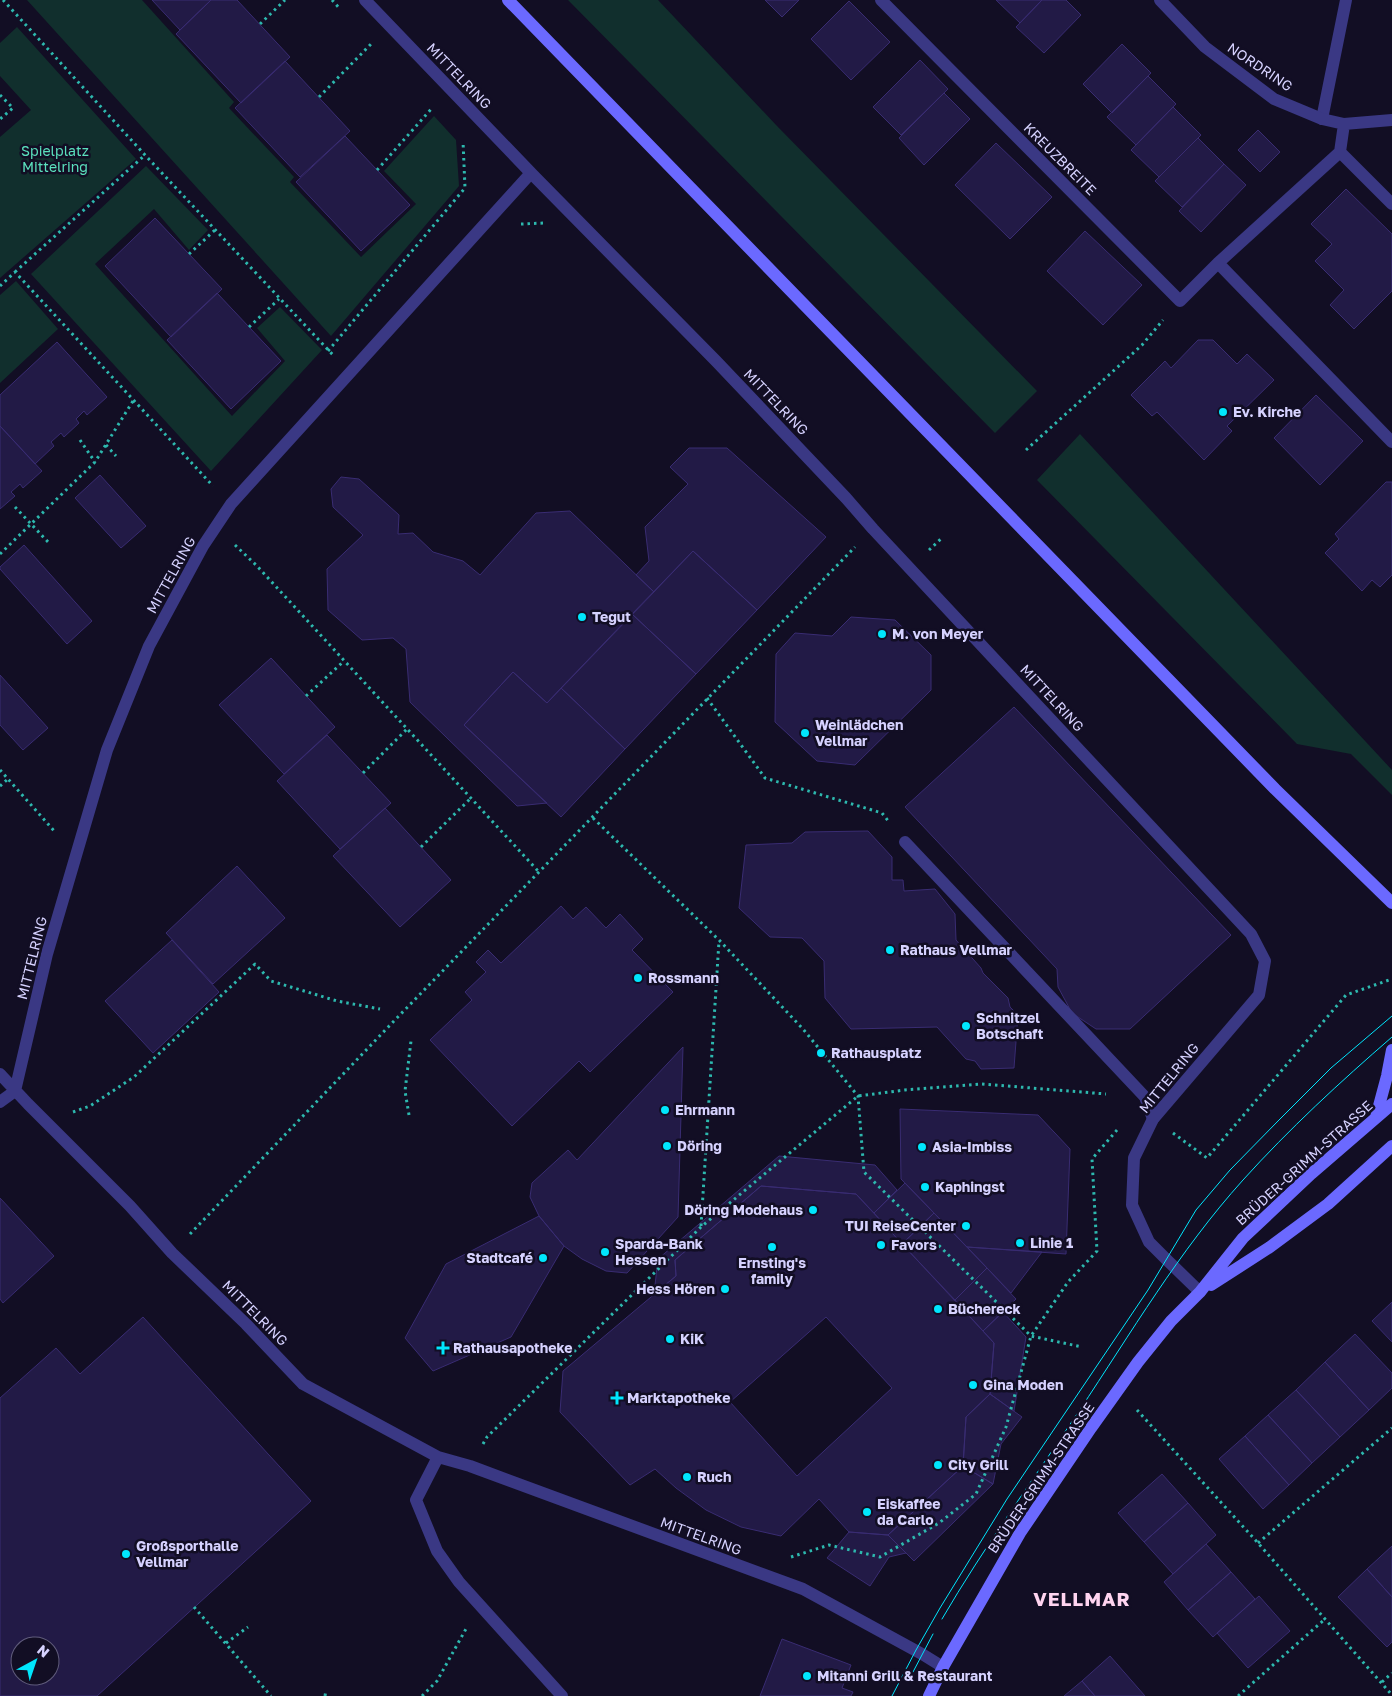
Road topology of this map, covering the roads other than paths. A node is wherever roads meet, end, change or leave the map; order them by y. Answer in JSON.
{"nodes":[{"id":1,"x":366,"y":0,"type":"edge"},
{"id":2,"x":508,"y":0,"type":"edge"},
{"id":3,"x":882,"y":0,"type":"edge"},
{"id":4,"x":1160,"y":0,"type":"edge"},
{"id":5,"x":1346,"y":0,"type":"edge"},
{"id":6,"x":1322,"y":119,"type":"junction"},
{"id":7,"x":1392,"y":120,"type":"edge"},
{"id":8,"x":1344,"y":124,"type":"junction"},
{"id":9,"x":1340,"y":152,"type":"junction"},
{"id":10,"x":531,"y":173,"type":"junction"},
{"id":11,"x":1392,"y":204,"type":"edge"},
{"id":12,"x":1218,"y":263,"type":"junction"},
{"id":13,"x":1392,"y":442,"type":"edge"},
{"id":14,"x":905,"y":842,"type":"road end"},
{"id":15,"x":1392,"y":903,"type":"edge"},
{"id":16,"x":1392,"y":1050,"type":"edge"},
{"id":17,"x":0,"y":1074,"type":"edge"},
{"id":18,"x":15,"y":1091,"type":"junction"},
{"id":19,"x":0,"y":1102,"type":"edge"},
{"id":20,"x":1392,"y":1104,"type":"edge"},
{"id":21,"x":1376,"y":1117,"type":"junction"},
{"id":22,"x":1153,"y":1119,"type":"junction"},
{"id":23,"x":1392,"y":1146,"type":"edge"},
{"id":24,"x":1200,"y":1292,"type":"junction"},
{"id":25,"x":438,"y":1457,"type":"junction"},
{"id":26,"x":943,"y":1667,"type":"junction"},
{"id":27,"x":562,"y":1696,"type":"edge"},
{"id":28,"x":929,"y":1696,"type":"edge"}],
"edges":[{"from":1,"to":10,"type":"street","name":"MITTELRING"},
{"from":2,"to":15,"type":"main road"},
{"from":3,"to":12,"type":"street","name":"KREUZBREITE"},
{"from":4,"to":6,"type":"street","name":"NORDRING"},
{"from":5,"to":6,"type":"street"},
{"from":6,"to":8,"type":"street","name":"NORDRING"},
{"from":7,"to":8,"type":"street","name":"NORDRING"},
{"from":8,"to":9,"type":"street"},
{"from":9,"to":11,"type":"street"},
{"from":9,"to":12,"type":"street"},
{"from":10,"to":18,"type":"street","name":"MITTELRING"},
{"from":10,"to":22,"type":"street","name":"MITTELRING"},
{"from":12,"to":13,"type":"street"},
{"from":14,"to":22,"type":"street"},
{"from":16,"to":21,"type":"main road"},
{"from":17,"to":18,"type":"street","name":"MITTELRING"},
{"from":18,"to":19,"type":"street"},
{"from":18,"to":25,"type":"street","name":"MITTELRING"},
{"from":20,"to":21,"type":"main road","name":"BRÜDER-GRIMM-STRASSE"},
{"from":21,"to":24,"type":"main road","name":"BRÜDER-GRIMM-STRASSE"},
{"from":22,"to":24,"type":"street","name":"MITTELRING"},
{"from":23,"to":24,"type":"main road","name":"BRÜDER-GRIMM-STRASSE"},
{"from":24,"to":26,"type":"main road","name":"BRÜDER-GRIMM-STRASSE"},
{"from":25,"to":26,"type":"street","name":"MITTELRING"},
{"from":25,"to":27,"type":"street"},
{"from":26,"to":28,"type":"main road","name":"BRÜDER-GRIMM-STRASSE"}]}
